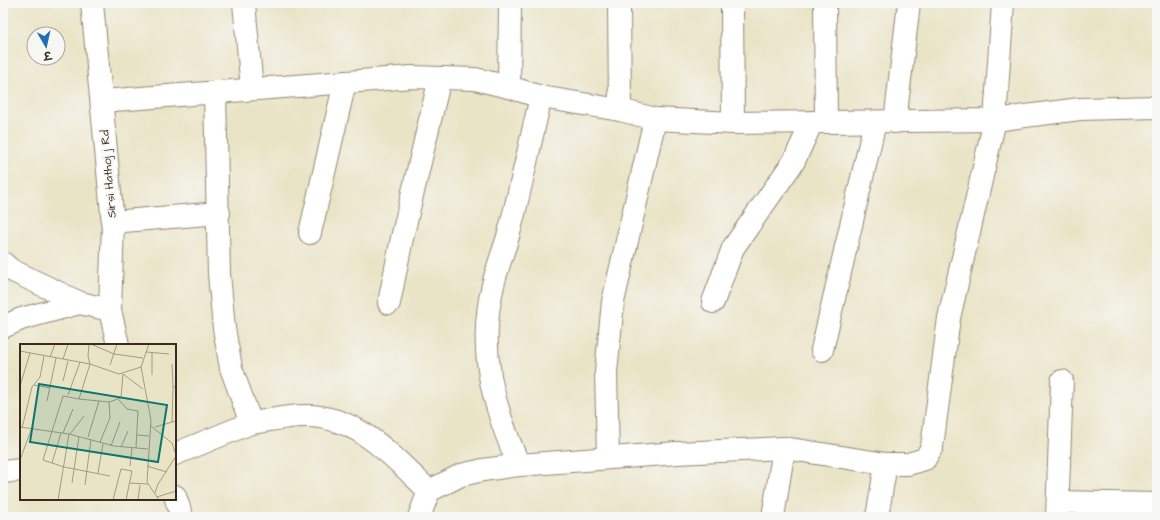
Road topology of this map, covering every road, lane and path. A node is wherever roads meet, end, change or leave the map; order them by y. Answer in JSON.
{"nodes":[{"id":1,"x":92,"y":3,"type":"edge"},
{"id":2,"x":244,"y":3,"type":"edge"},
{"id":3,"x":510,"y":3,"type":"edge"},
{"id":4,"x":619,"y":3,"type":"edge"},
{"id":5,"x":732,"y":3,"type":"edge"},
{"id":6,"x":824,"y":3,"type":"edge"},
{"id":7,"x":909,"y":3,"type":"edge"},
{"id":8,"x":1003,"y":3,"type":"edge"},
{"id":9,"x":440,"y":78,"type":"junction"},
{"id":10,"x":345,"y":82,"type":"junction"},
{"id":11,"x":509,"y":87,"type":"junction"},
{"id":12,"x":252,"y":89,"type":"junction"},
{"id":13,"x":215,"y":92,"type":"junction"},
{"id":14,"x":541,"y":97,"type":"junction"},
{"id":15,"x":102,"y":101,"type":"junction"},
{"id":16,"x":1157,"y":107,"type":"edge"},
{"id":17,"x":620,"y":110,"type":"junction"},
{"id":18,"x":655,"y":119,"type":"junction"},
{"id":19,"x":995,"y":120,"type":"junction"},
{"id":20,"x":819,"y":122,"type":"junction"},
{"id":21,"x":885,"y":122,"type":"junction"},
{"id":22,"x":734,"y":123,"type":"junction"},
{"id":23,"x":218,"y":213,"type":"junction"},
{"id":24,"x":112,"y":222,"type":"junction"},
{"id":25,"x":310,"y":233,"type":"dead end"},
{"id":26,"x":3,"y":263,"type":"edge"},
{"id":27,"x":713,"y":302,"type":"dead end"},
{"id":28,"x":80,"y":303,"type":"junction"},
{"id":29,"x":389,"y":303,"type":"dead end"},
{"id":30,"x":110,"y":310,"type":"junction"},
{"id":31,"x":3,"y":327,"type":"edge"},
{"id":32,"x":118,"y":344,"type":"edge"},
{"id":33,"x":822,"y":350,"type":"dead end"},
{"id":34,"x":1062,"y":381,"type":"dead end"},
{"id":35,"x":251,"y":423,"type":"junction"},
{"id":36,"x":784,"y":448,"type":"junction"},
{"id":37,"x":176,"y":454,"type":"edge"},
{"id":38,"x":608,"y":458,"type":"junction"},
{"id":39,"x":886,"y":464,"type":"junction"},
{"id":40,"x":519,"y":465,"type":"junction"},
{"id":41,"x":20,"y":470,"type":"edge"},
{"id":42,"x":3,"y":472,"type":"edge"},
{"id":43,"x":429,"y":491,"type":"junction"},
{"id":44,"x":176,"y":499,"type":"edge"},
{"id":45,"x":1157,"y":504,"type":"edge"},
{"id":46,"x":1057,"y":510,"type":"edge"},
{"id":47,"x":182,"y":517,"type":"edge"},
{"id":48,"x":419,"y":517,"type":"edge"},
{"id":49,"x":773,"y":517,"type":"edge"},
{"id":50,"x":877,"y":517,"type":"edge"}],
"edges":[{"from":1,"to":15,"type":"street","name":"Sirsi Hathoj j Rd"},
{"from":2,"to":12,"type":"street"},
{"from":3,"to":11,"type":"street"},
{"from":4,"to":17,"type":"street"},
{"from":5,"to":22,"type":"street"},
{"from":6,"to":20,"type":"street"},
{"from":7,"to":21,"type":"street"},
{"from":8,"to":19,"type":"street"},
{"from":9,"to":10,"type":"street"},
{"from":9,"to":11,"type":"street"},
{"from":9,"to":29,"type":"street"},
{"from":10,"to":12,"type":"street"},
{"from":10,"to":25,"type":"street"},
{"from":11,"to":14,"type":"street"},
{"from":12,"to":13,"type":"street"},
{"from":13,"to":15,"type":"street"},
{"from":13,"to":23,"type":"street"},
{"from":14,"to":17,"type":"street"},
{"from":14,"to":40,"type":"street"},
{"from":15,"to":24,"type":"street","name":"Sirsi Hathoj j Rd"},
{"from":16,"to":19,"type":"street"},
{"from":17,"to":18,"type":"street"},
{"from":18,"to":22,"type":"street"},
{"from":18,"to":38,"type":"street"},
{"from":19,"to":21,"type":"street"},
{"from":19,"to":39,"type":"street"},
{"from":20,"to":21,"type":"street"},
{"from":20,"to":22,"type":"street"},
{"from":20,"to":27,"type":"street"},
{"from":21,"to":33,"type":"street"},
{"from":23,"to":24,"type":"street"},
{"from":23,"to":35,"type":"street"},
{"from":24,"to":30,"type":"street","name":"Sirsi Hathoj j Rd"},
{"from":26,"to":28,"type":"street"},
{"from":28,"to":30,"type":"street"},
{"from":28,"to":31,"type":"street"},
{"from":30,"to":32,"type":"street","name":"Sirsi Hathoj j Rd"},
{"from":34,"to":46,"type":"street"},
{"from":35,"to":37,"type":"street"},
{"from":35,"to":43,"type":"street"},
{"from":36,"to":38,"type":"street"},
{"from":36,"to":39,"type":"street"},
{"from":36,"to":49,"type":"street"},
{"from":38,"to":40,"type":"street"},
{"from":39,"to":50,"type":"street"},
{"from":40,"to":43,"type":"street"},
{"from":41,"to":42,"type":"street"},
{"from":43,"to":48,"type":"street"},
{"from":44,"to":47,"type":"street"},
{"from":45,"to":46,"type":"street"}]}
